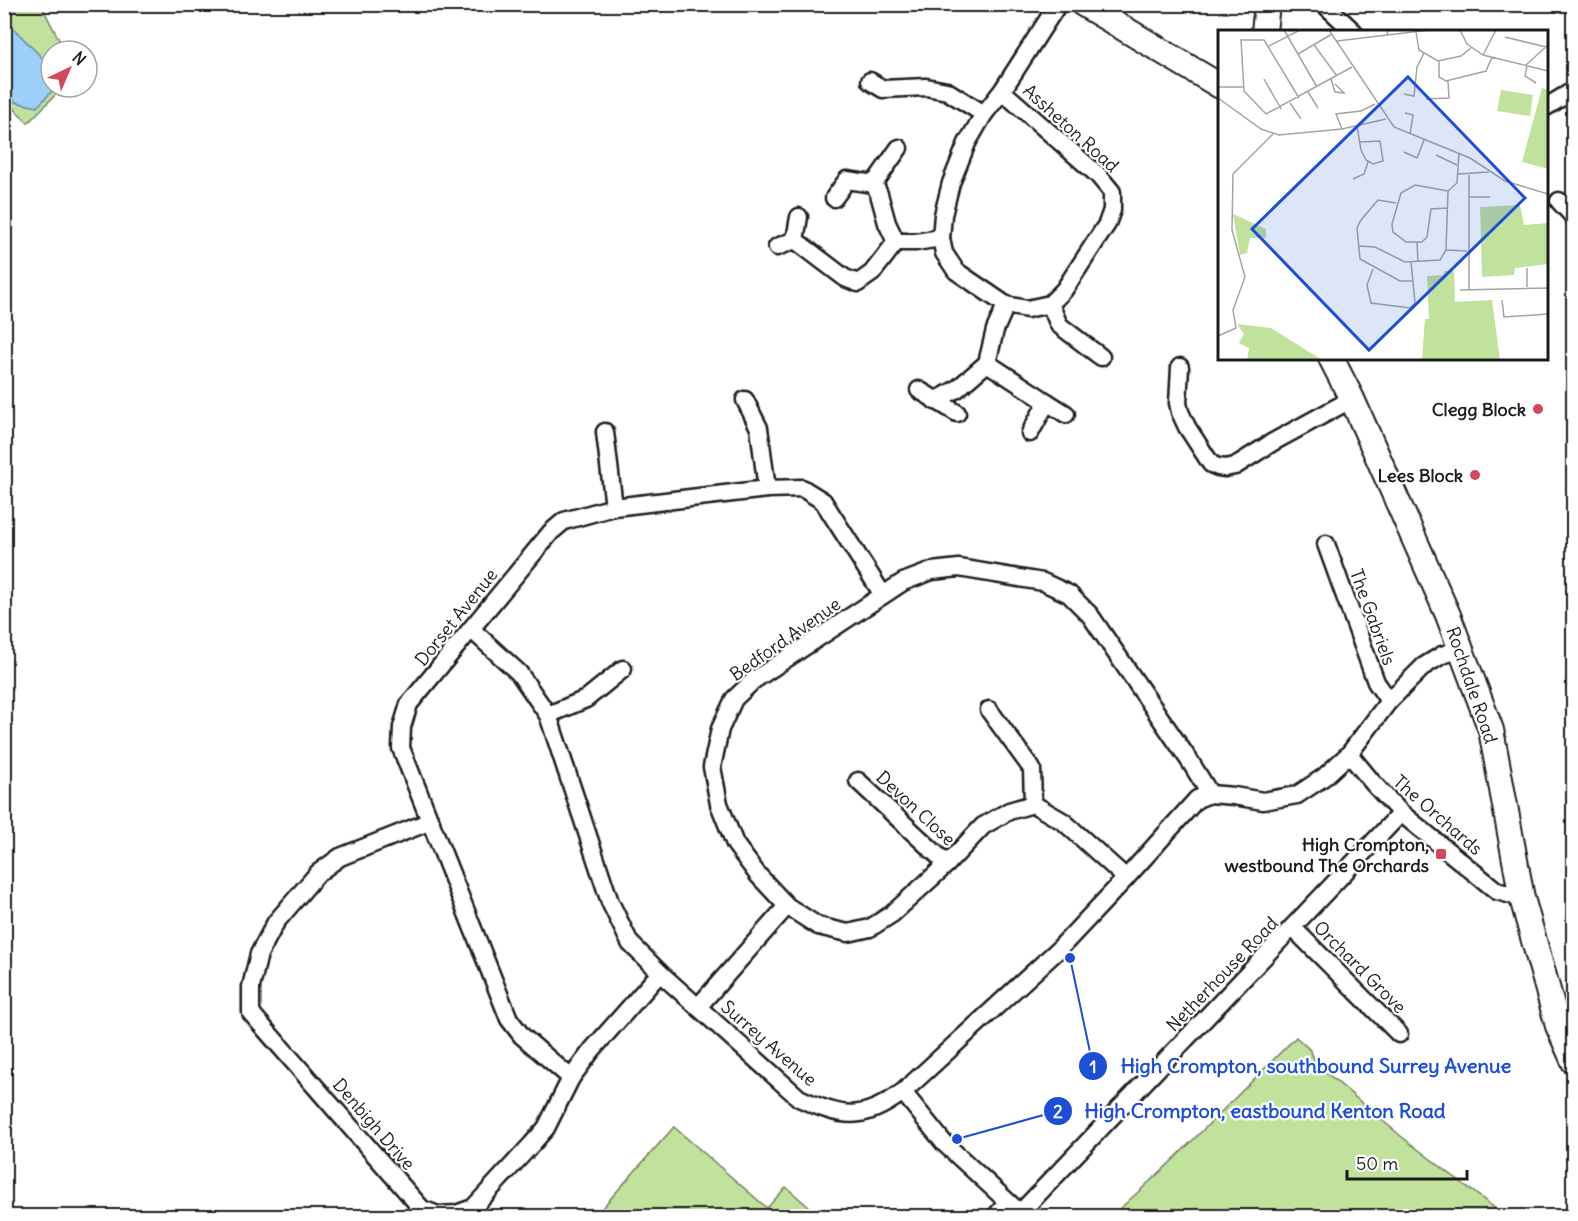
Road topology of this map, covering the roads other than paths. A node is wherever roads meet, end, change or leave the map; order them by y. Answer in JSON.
{"nodes":[{"id":1,"x":1058,"y":4,"type":"edge"},
{"id":2,"x":1083,"y":4,"type":"edge"},
{"id":3,"x":1267,"y":4,"type":"edge"},
{"id":4,"x":1324,"y":4,"type":"edge"},
{"id":5,"x":1264,"y":30,"type":"edge"},
{"id":6,"x":1352,"y":30,"type":"edge"},
{"id":7,"x":870,"y":81,"type":"dead end"},
{"id":8,"x":1218,"y":85,"type":"edge"},
{"id":9,"x":1574,"y":90,"type":"edge"},
{"id":10,"x":1002,"y":91,"type":"junction"},
{"id":11,"x":1548,"y":106,"type":"edge"},
{"id":12,"x":984,"y":114,"type":"junction"},
{"id":13,"x":899,"y":148,"type":"dead end"},
{"id":14,"x":874,"y":184,"type":"junction"},
{"id":15,"x":834,"y":198,"type":"dead end"},
{"id":16,"x":1559,"y":201,"type":"dead end"},
{"id":17,"x":799,"y":217,"type":"dead end"},
{"id":18,"x":1574,"y":217,"type":"edge"},
{"id":19,"x":940,"y":238,"type":"junction"},
{"id":20,"x":795,"y":240,"type":"junction"},
{"id":21,"x":896,"y":242,"type":"junction"},
{"id":22,"x":777,"y":247,"type":"dead end"},
{"id":23,"x":1050,"y":304,"type":"junction"},
{"id":24,"x":1006,"y":305,"type":"junction"},
{"id":25,"x":1101,"y":357,"type":"dead end"},
{"id":26,"x":1332,"y":360,"type":"edge"},
{"id":27,"x":987,"y":363,"type":"junction"},
{"id":28,"x":1180,"y":367,"type":"dead end"},
{"id":29,"x":919,"y":390,"type":"dead end"},
{"id":30,"x":1352,"y":399,"type":"junction"},
{"id":31,"x":745,"y":400,"type":"dead end"},
{"id":32,"x":935,"y":401,"type":"junction"},
{"id":33,"x":1047,"y":402,"type":"junction"},
{"id":34,"x":957,"y":413,"type":"dead end"},
{"id":35,"x":1066,"y":414,"type":"dead end"},
{"id":36,"x":605,"y":432,"type":"dead end"},
{"id":37,"x":1030,"y":433,"type":"dead end"},
{"id":38,"x":767,"y":489,"type":"junction"},
{"id":39,"x":614,"y":507,"type":"junction"},
{"id":40,"x":1326,"y":544,"type":"dead end"},
{"id":41,"x":883,"y":595,"type":"junction"},
{"id":42,"x":471,"y":629,"type":"junction"},
{"id":43,"x":1461,"y":649,"type":"junction"},
{"id":44,"x":623,"y":669,"type":"dead end"},
{"id":45,"x":1389,"y":701,"type":"junction"},
{"id":46,"x":989,"y":710,"type":"dead end"},
{"id":47,"x":548,"y":715,"type":"junction"},
{"id":48,"x":1349,"y":754,"type":"junction"},
{"id":49,"x":858,"y":780,"type":"dead end"},
{"id":50,"x":1210,"y":794,"type":"junction"},
{"id":51,"x":1033,"y":804,"type":"junction"},
{"id":52,"x":1401,"y":813,"type":"junction"},
{"id":53,"x":431,"y":821,"type":"junction"},
{"id":54,"x":947,"y":864,"type":"junction"},
{"id":55,"x":1126,"y":878,"type":"junction"},
{"id":56,"x":1522,"y":898,"type":"junction"},
{"id":57,"x":787,"y":906,"type":"junction"},
{"id":58,"x":1293,"y":928,"type":"junction"},
{"id":59,"x":660,"y":973,"type":"junction"},
{"id":60,"x":698,"y":1007,"type":"junction"},
{"id":61,"x":1399,"y":1034,"type":"dead end"},
{"id":62,"x":1574,"y":1062,"type":"edge"},
{"id":63,"x":571,"y":1078,"type":"junction"},
{"id":64,"x":903,"y":1092,"type":"junction"},
{"id":65,"x":1017,"y":1211,"type":"edge"},
{"id":66,"x":996,"y":1216,"type":"edge"}],
"edges":[{"from":1,"to":10,"type":"street","name":"Assheton Road"},
{"from":2,"to":8,"type":"main road"},
{"from":3,"to":5,"type":"main road"},
{"from":4,"to":6,"type":"street"},
{"from":7,"to":12,"type":"street"},
{"from":9,"to":11,"type":"street"},
{"from":10,"to":12,"type":"street","name":"Assheton Road"},
{"from":10,"to":23,"type":"street","name":"Assheton Road"},
{"from":12,"to":19,"type":"street","name":"Assheton Road"},
{"from":13,"to":14,"type":"street"},
{"from":14,"to":15,"type":"street"},
{"from":14,"to":21,"type":"street"},
{"from":16,"to":18,"type":"street"},
{"from":17,"to":20,"type":"street"},
{"from":19,"to":21,"type":"street"},
{"from":19,"to":24,"type":"street"},
{"from":20,"to":21,"type":"street"},
{"from":20,"to":22,"type":"street"},
{"from":23,"to":24,"type":"street"},
{"from":23,"to":25,"type":"street"},
{"from":24,"to":27,"type":"street"},
{"from":26,"to":30,"type":"main road","name":"Rochdale Road"},
{"from":27,"to":32,"type":"street"},
{"from":27,"to":33,"type":"street"},
{"from":28,"to":30,"type":"street"},
{"from":29,"to":32,"type":"street"},
{"from":30,"to":43,"type":"main road","name":"Rochdale Road"},
{"from":31,"to":38,"type":"street"},
{"from":32,"to":34,"type":"street"},
{"from":33,"to":35,"type":"street"},
{"from":33,"to":37,"type":"street"},
{"from":36,"to":39,"type":"street"},
{"from":38,"to":39,"type":"street","name":"Dorset Avenue"},
{"from":38,"to":41,"type":"street","name":"Dorset Avenue"},
{"from":39,"to":42,"type":"street","name":"Dorset Avenue"},
{"from":40,"to":45,"type":"street","name":"The Gabriels"},
{"from":41,"to":50,"type":"street","name":"Bedford Avenue"},
{"from":41,"to":57,"type":"street","name":"Bedford Avenue"},
{"from":42,"to":47,"type":"street","name":"Surrey Avenue"},
{"from":42,"to":53,"type":"street","name":"Dorset Avenue"},
{"from":43,"to":45,"type":"street"},
{"from":43,"to":56,"type":"main road","name":"Rochdale Road"},
{"from":44,"to":47,"type":"street"},
{"from":45,"to":48,"type":"street"},
{"from":46,"to":51,"type":"street"},
{"from":47,"to":59,"type":"street","name":"Surrey Avenue"},
{"from":48,"to":50,"type":"street"},
{"from":48,"to":52,"type":"street","name":"The Orchards"},
{"from":49,"to":54,"type":"street","name":"Devon Close"},
{"from":50,"to":55,"type":"street","name":"Surrey Avenue"},
{"from":51,"to":54,"type":"street","name":"Bedford Avenue"},
{"from":51,"to":55,"type":"street"},
{"from":52,"to":56,"type":"street","name":"The Orchards"},
{"from":52,"to":58,"type":"street","name":"Netherhouse Road"},
{"from":53,"to":63,"type":"street","name":"Dorset Avenue"},
{"from":53,"to":63,"type":"street","name":"Denbigh Drive"},
{"from":54,"to":57,"type":"street","name":"Bedford Avenue"},
{"from":55,"to":64,"type":"street","name":"Surrey Avenue"},
{"from":56,"to":62,"type":"main road","name":"Rochdale Road"},
{"from":57,"to":60,"type":"street"},
{"from":58,"to":61,"type":"street","name":"Orchard Grove"},
{"from":58,"to":65,"type":"street","name":"Netherhouse Road"},
{"from":59,"to":60,"type":"street","name":"Surrey Avenue"},
{"from":59,"to":63,"type":"street","name":"Denbigh Drive"},
{"from":60,"to":64,"type":"street","name":"Surrey Avenue"},
{"from":64,"to":65,"type":"street"},
{"from":65,"to":66,"type":"street","name":"Netherhouse Road"}]}
